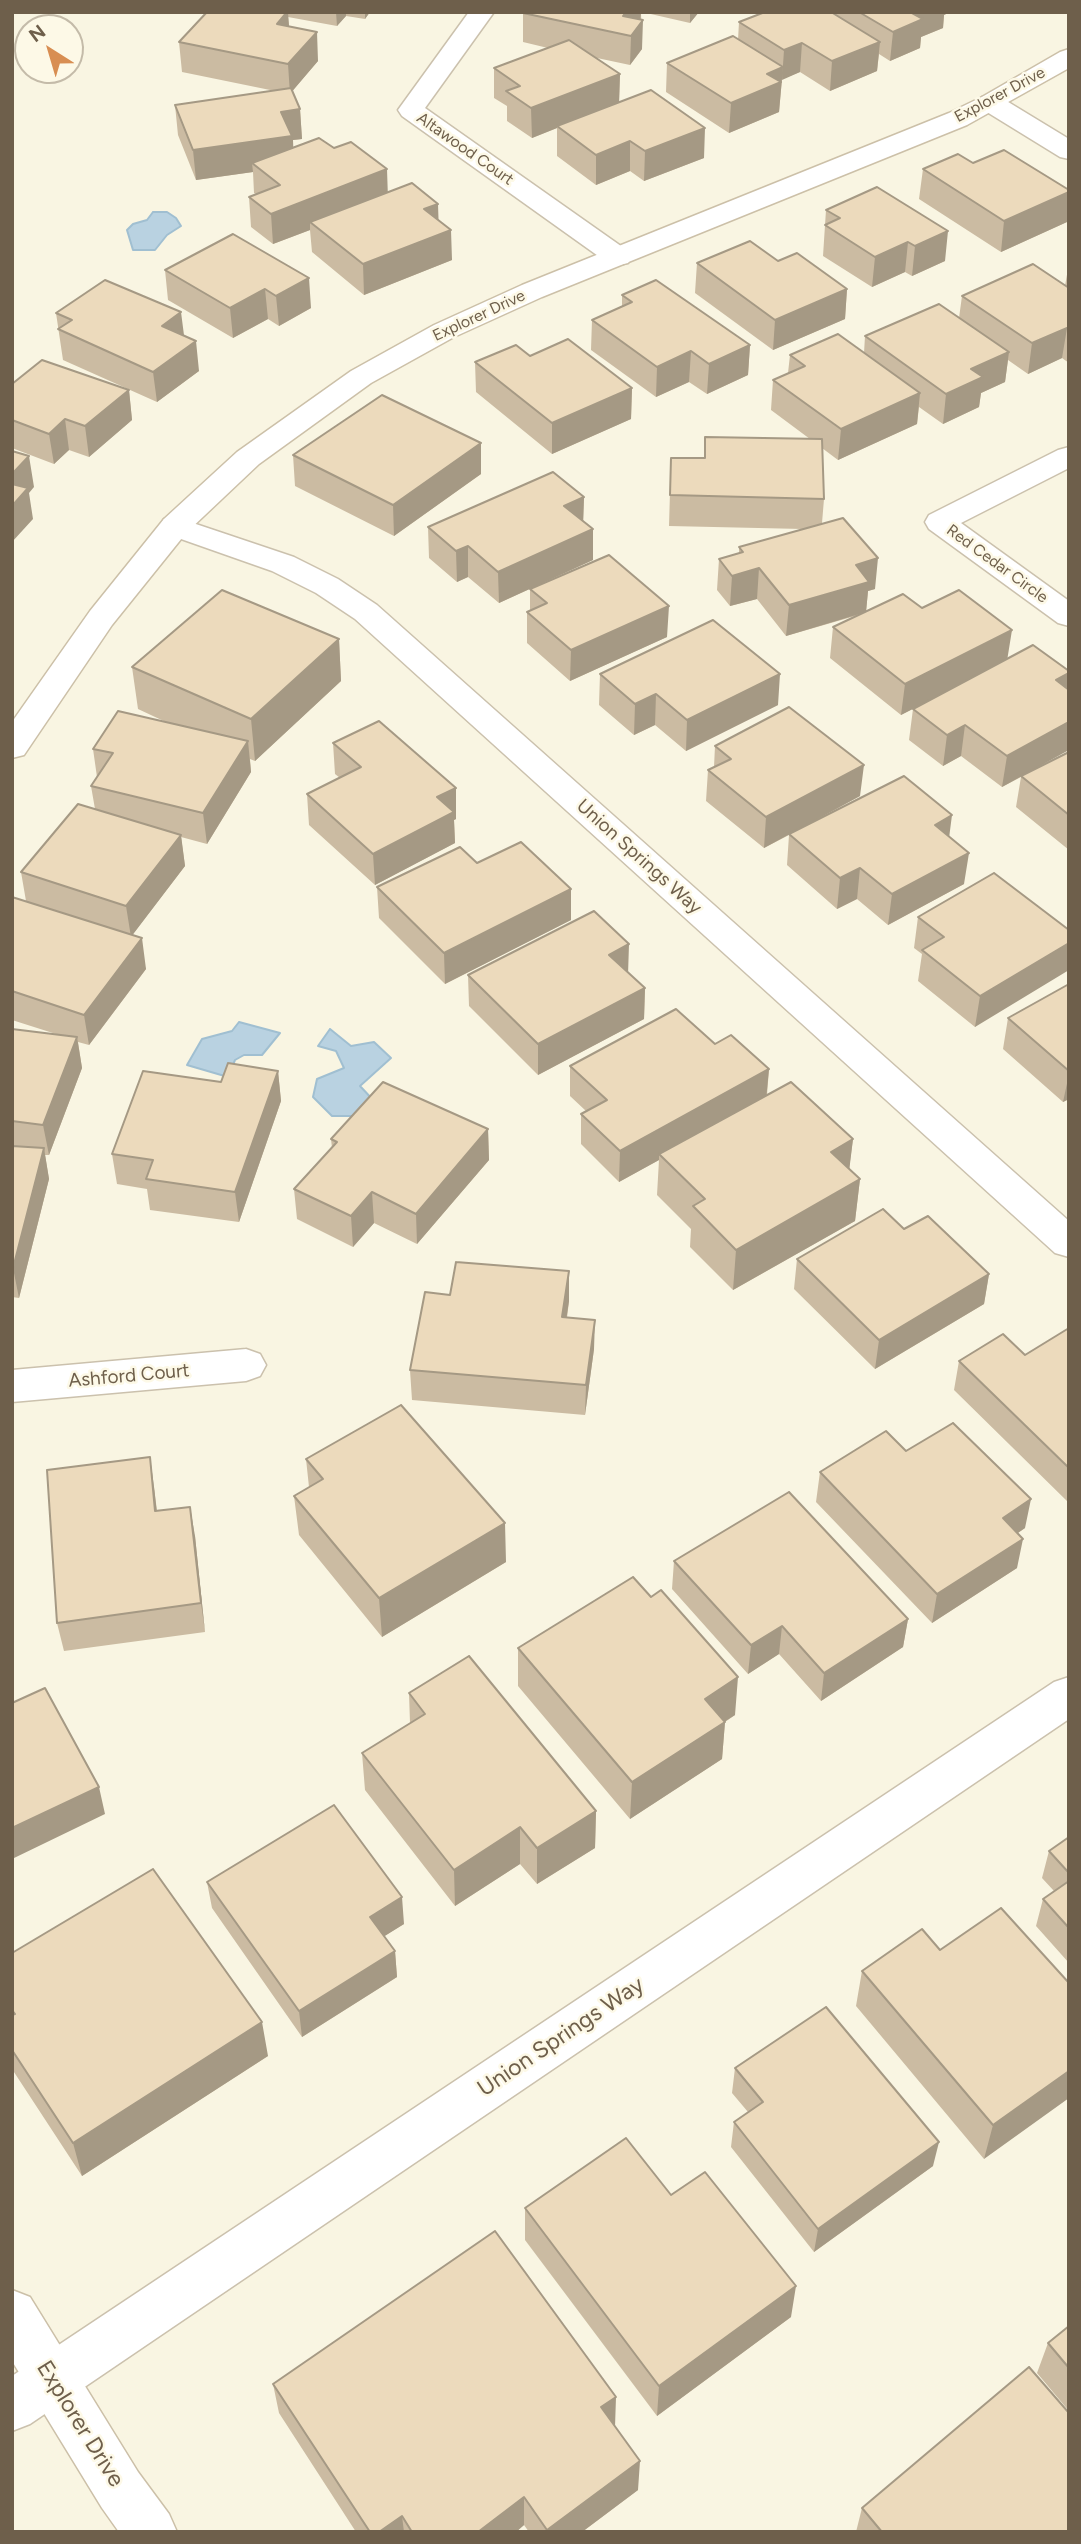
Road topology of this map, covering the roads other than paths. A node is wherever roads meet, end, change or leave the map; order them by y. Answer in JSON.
{"nodes":[{"id":1,"x":482,"y":12,"type":"edge"},
{"id":2,"x":1069,"y":57,"type":"edge"},
{"id":3,"x":991,"y":103,"type":"junction"},
{"id":4,"x":1069,"y":151,"type":"edge"},
{"id":5,"x":618,"y":257,"type":"junction"},
{"id":6,"x":1069,"y":456,"type":"edge"},
{"id":7,"x":175,"y":526,"type":"junction"},
{"id":8,"x":1069,"y":616,"type":"edge"},
{"id":9,"x":12,"y":747,"type":"edge"},
{"id":10,"x":1069,"y":1243,"type":"edge"},
{"id":11,"x":246,"y":1365,"type":"dead end"},
{"id":12,"x":12,"y":1386,"type":"edge"},
{"id":13,"x":1069,"y":1695,"type":"edge"},
{"id":14,"x":12,"y":2314,"type":"edge"},
{"id":15,"x":52,"y":2379,"type":"junction"},
{"id":16,"x":12,"y":2406,"type":"edge"},
{"id":17,"x":150,"y":2532,"type":"edge"}],
"edges":[{"from":1,"to":5,"type":"street","name":"Altawood Court"},
{"from":2,"to":3,"type":"street","name":"Explorer Drive"},
{"from":3,"to":4,"type":"street"},
{"from":3,"to":5,"type":"street","name":"Explorer Drive"},
{"from":5,"to":7,"type":"street","name":"Explorer Drive"},
{"from":6,"to":8,"type":"street","name":"Red Cedar Circle"},
{"from":7,"to":9,"type":"street","name":"Explorer Drive"},
{"from":7,"to":10,"type":"street","name":"Union Springs Way"},
{"from":11,"to":12,"type":"street","name":"Ashford Court"},
{"from":13,"to":15,"type":"street","name":"Union Springs Way"},
{"from":14,"to":15,"type":"street","name":"Explorer Drive"},
{"from":15,"to":16,"type":"street","name":"Union Springs Way"},
{"from":15,"to":17,"type":"street","name":"Explorer Drive"}]}
